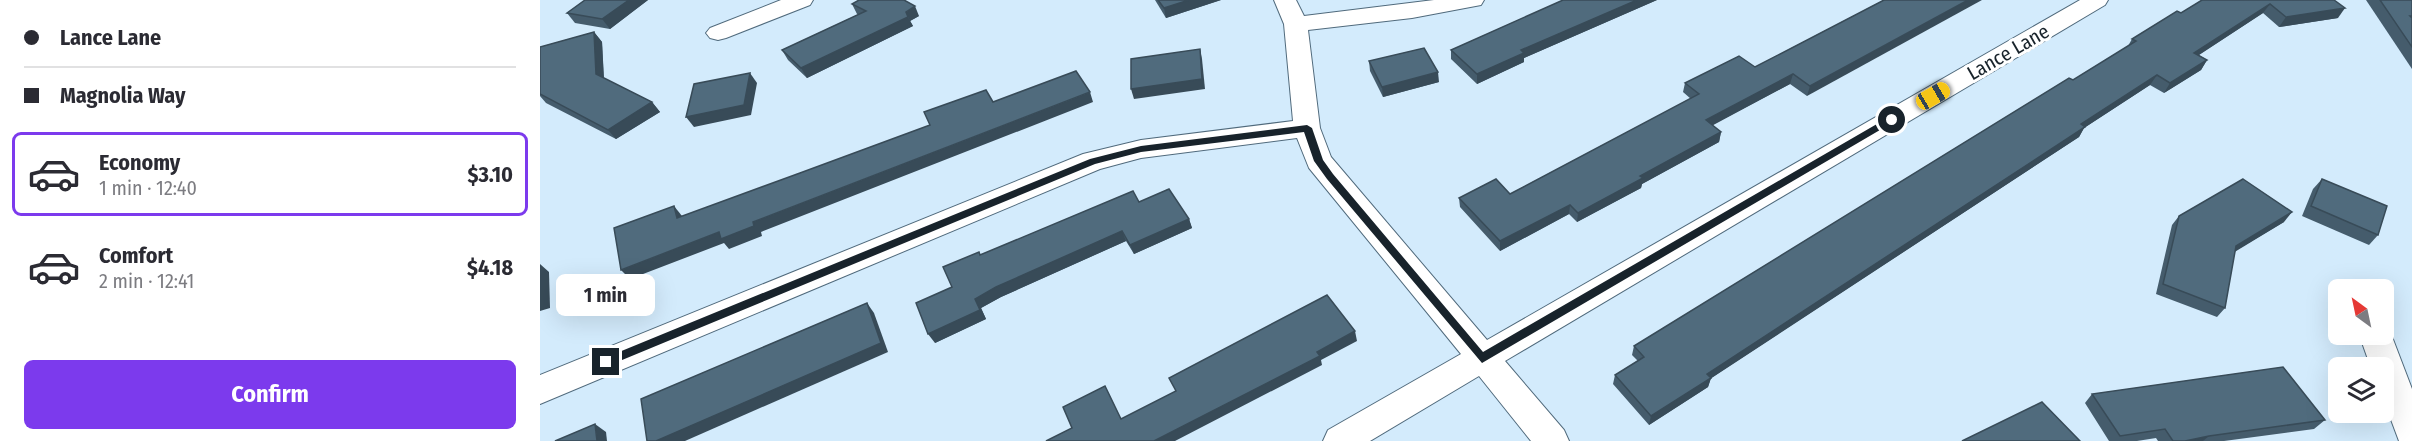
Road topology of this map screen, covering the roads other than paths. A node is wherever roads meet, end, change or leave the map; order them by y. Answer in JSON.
{"nodes":[{"id":1,"x":802,"y":0,"type":"edge"},
{"id":2,"x":1473,"y":0,"type":"edge"},
{"id":3,"x":2097,"y":0,"type":"edge"},
{"id":4,"x":1290,"y":12,"type":"edge"},
{"id":5,"x":718,"y":33,"type":"dead end"},
{"id":6,"x":1307,"y":128,"type":"junction"},
{"id":7,"x":2380,"y":345,"type":"edge"},
{"id":8,"x":1482,"y":358,"type":"junction"},
{"id":9,"x":540,"y":390,"type":"edge"},
{"id":10,"x":2412,"y":433,"type":"edge"},
{"id":11,"x":1340,"y":441,"type":"edge"},
{"id":12,"x":1552,"y":441,"type":"edge"}],
"edges":[{"from":1,"to":5,"type":"street"},
{"from":2,"to":4,"type":"street"},
{"from":3,"to":8,"type":"street","name":"Lance Lane"},
{"from":4,"to":6,"type":"street"},
{"from":6,"to":8,"type":"street"},
{"from":6,"to":9,"type":"street"},
{"from":7,"to":10,"type":"street"},
{"from":8,"to":11,"type":"street","name":"Lance Lane"},
{"from":8,"to":12,"type":"street"}]}
